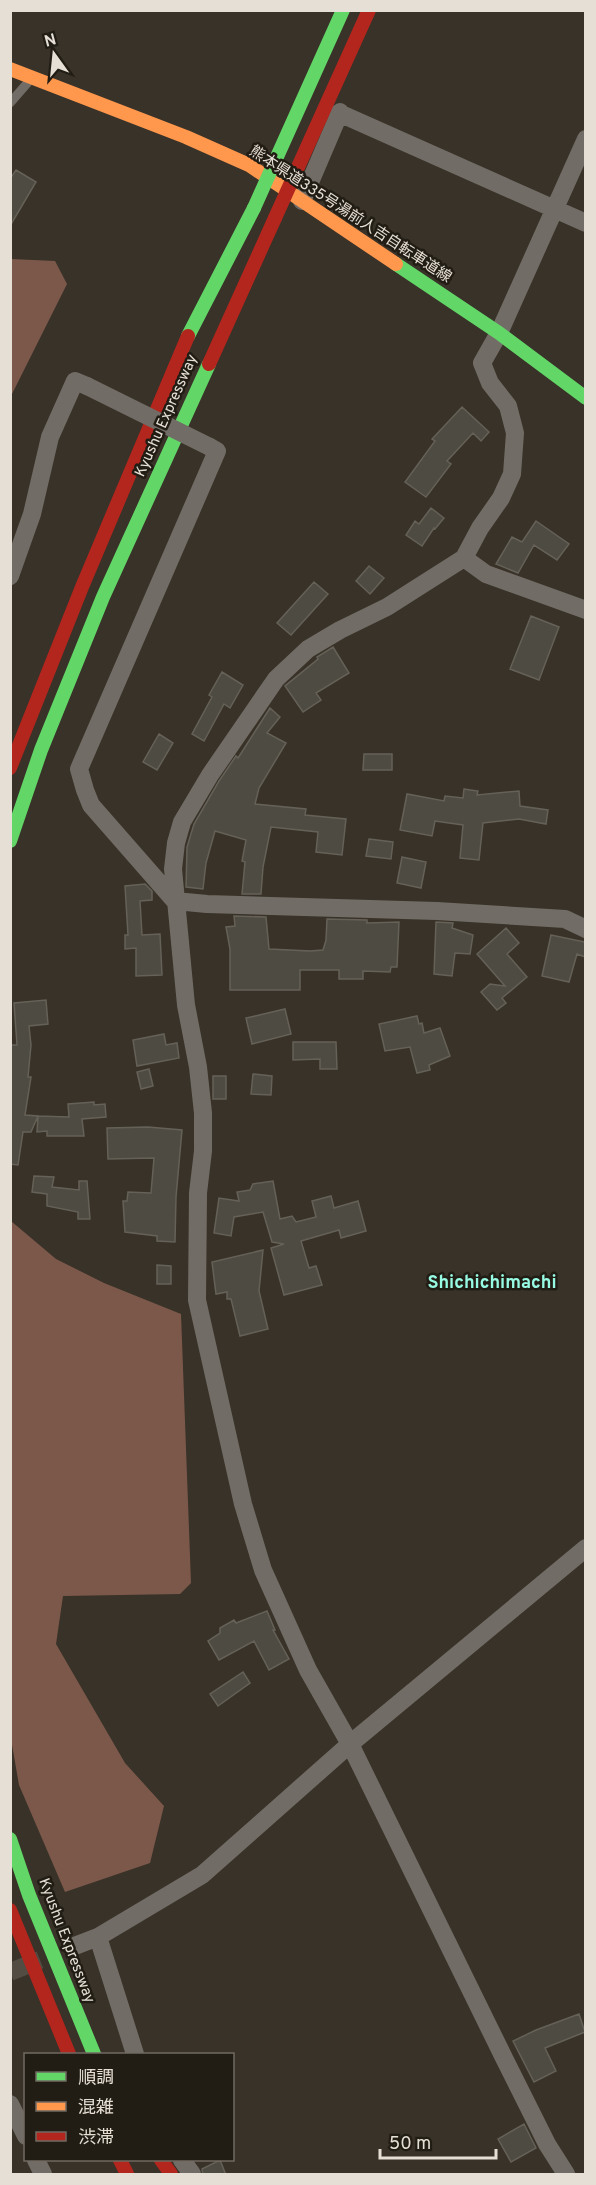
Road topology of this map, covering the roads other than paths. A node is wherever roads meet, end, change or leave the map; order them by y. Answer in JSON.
{"nodes":[{"id":1,"x":343,"y":10,"type":"edge"},
{"id":2,"x":369,"y":10,"type":"edge"},
{"id":3,"x":385,"y":10,"type":"edge"},
{"id":4,"x":10,"y":69,"type":"edge"},
{"id":5,"x":32,"y":77,"type":"junction"},
{"id":6,"x":10,"y":103,"type":"edge"},
{"id":7,"x":339,"y":112,"type":"junction"},
{"id":8,"x":585,"y":139,"type":"edge"},
{"id":9,"x":302,"y":201,"type":"junction"},
{"id":10,"x":554,"y":208,"type":"junction"},
{"id":11,"x":585,"y":223,"type":"edge"},
{"id":12,"x":499,"y":333,"type":"junction"},
{"id":13,"x":585,"y":398,"type":"edge"},
{"id":14,"x":464,"y":558,"type":"junction"},
{"id":15,"x":10,"y":576,"type":"edge"},
{"id":16,"x":585,"y":610,"type":"edge"},
{"id":17,"x":10,"y":768,"type":"edge"},
{"id":18,"x":10,"y":841,"type":"edge"},
{"id":19,"x":175,"y":901,"type":"junction"},
{"id":20,"x":585,"y":929,"type":"edge"},
{"id":21,"x":585,"y":1548,"type":"edge"},
{"id":22,"x":350,"y":1744,"type":"junction"},
{"id":23,"x":10,"y":1839,"type":"edge"},
{"id":24,"x":10,"y":1910,"type":"edge"},
{"id":25,"x":98,"y":1937,"type":"junction"},
{"id":26,"x":72,"y":1947,"type":"dead end"},
{"id":27,"x":68,"y":2053,"type":"edge"},
{"id":28,"x":95,"y":2053,"type":"edge"},
{"id":29,"x":134,"y":2053,"type":"edge"},
{"id":30,"x":10,"y":2104,"type":"edge"},
{"id":31,"x":24,"y":2132,"type":"edge"},
{"id":32,"x":36,"y":2161,"type":"edge"},
{"id":33,"x":120,"y":2161,"type":"edge"},
{"id":34,"x":183,"y":2161,"type":"edge"},
{"id":35,"x":152,"y":2162,"type":"edge"},
{"id":36,"x":43,"y":2175,"type":"edge"},
{"id":37,"x":127,"y":2175,"type":"edge"},
{"id":38,"x":171,"y":2175,"type":"edge"},
{"id":39,"x":192,"y":2175,"type":"edge"},
{"id":40,"x":566,"y":2175,"type":"edge"}],
"edges":[{"from":1,"to":17,"type":"main road","name":"Kyushu Expressway","bridge":true},
{"from":2,"to":18,"type":"main road","name":"Kyushu Expressway","bridge":true},
{"from":3,"to":7,"type":"street"},
{"from":4,"to":5,"type":"main road","name":"熊本県道335号湯前人吉自転車道線"},
{"from":5,"to":6,"type":"lane"},
{"from":5,"to":9,"type":"main road","name":"熊本県道335号湯前人吉自転車道線"},
{"from":7,"to":9,"type":"street"},
{"from":7,"to":10,"type":"street"},
{"from":8,"to":10,"type":"street"},
{"from":9,"to":12,"type":"main road","name":"熊本県道335号湯前人吉自転車道線"},
{"from":10,"to":11,"type":"street"},
{"from":10,"to":12,"type":"street"},
{"from":12,"to":13,"type":"main road","name":"熊本県道335号湯前人吉自転車道線"},
{"from":12,"to":14,"type":"street"},
{"from":14,"to":16,"type":"street"},
{"from":14,"to":19,"type":"street"},
{"from":15,"to":19,"type":"street","bridge":true},
{"from":19,"to":20,"type":"street"},
{"from":19,"to":22,"type":"street"},
{"from":21,"to":22,"type":"street"},
{"from":22,"to":25,"type":"street"},
{"from":22,"to":40,"type":"street"},
{"from":23,"to":28,"type":"main road","name":"Kyushu Expressway"},
{"from":24,"to":27,"type":"main road"},
{"from":25,"to":26,"type":"street"},
{"from":25,"to":29,"type":"street"},
{"from":30,"to":31,"type":"street"},
{"from":32,"to":36,"type":"street"},
{"from":33,"to":37,"type":"main road"},
{"from":34,"to":39,"type":"street"},
{"from":35,"to":38,"type":"main road"}]}
